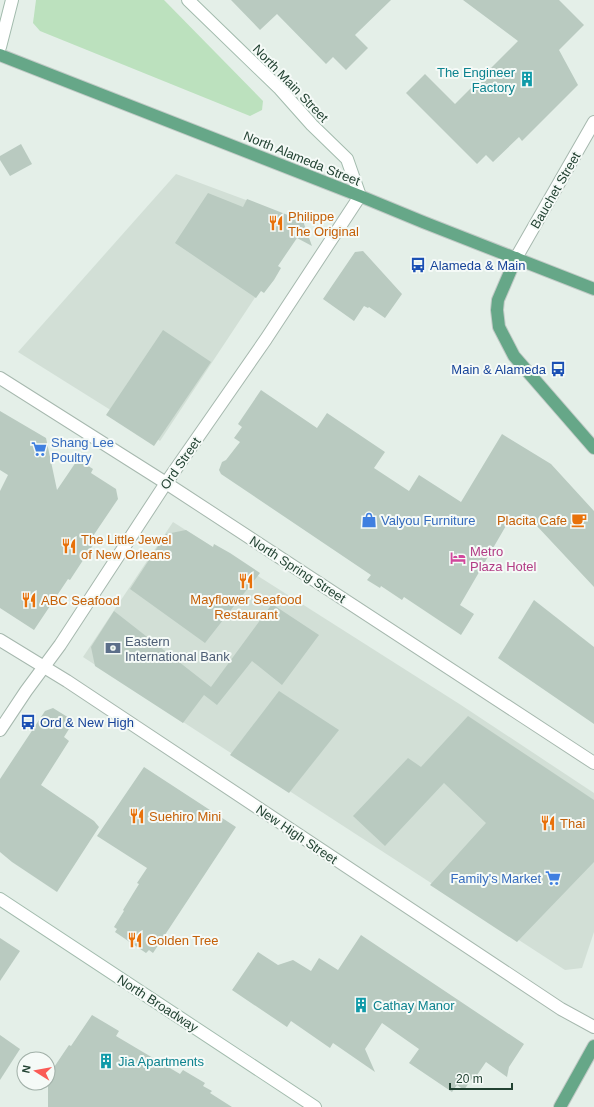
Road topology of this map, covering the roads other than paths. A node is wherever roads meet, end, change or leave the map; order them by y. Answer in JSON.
{"nodes":[{"id":1,"x":12,"y":0,"type":"edge"},
{"id":2,"x":188,"y":0,"type":"edge"},
{"id":3,"x":0,"y":48,"type":"edge"},
{"id":4,"x":0,"y":54,"type":"edge"},
{"id":5,"x":594,"y":122,"type":"edge"},
{"id":6,"x":360,"y":196,"type":"junction"},
{"id":7,"x":516,"y":258,"type":"junction"},
{"id":8,"x":594,"y":288,"type":"edge"},
{"id":9,"x":0,"y":378,"type":"edge"},
{"id":10,"x":594,"y":448,"type":"edge"},
{"id":11,"x":166,"y":483,"type":"junction"},
{"id":12,"x":0,"y":640,"type":"edge"},
{"id":13,"x":44,"y":667,"type":"junction"},
{"id":14,"x":0,"y":730,"type":"edge"},
{"id":15,"x":594,"y":763,"type":"edge"},
{"id":16,"x":0,"y":899,"type":"edge"},
{"id":17,"x":594,"y":1027,"type":"edge"},
{"id":18,"x":594,"y":1046,"type":"edge"},
{"id":19,"x":315,"y":1107,"type":"edge"},
{"id":20,"x":560,"y":1107,"type":"edge"}],
"edges":[{"from":1,"to":3,"type":"street"},
{"from":2,"to":6,"type":"street","name":"North Main Street"},
{"from":4,"to":6,"type":"main road","name":"North Alameda Street"},
{"from":5,"to":7,"type":"street","name":"Bauchet Street"},
{"from":6,"to":7,"type":"main road","name":"North Alameda Street"},
{"from":6,"to":11,"type":"street","name":"Ord Street"},
{"from":7,"to":8,"type":"main road","name":"North Alameda Street"},
{"from":7,"to":10,"type":"main road"},
{"from":9,"to":11,"type":"street","name":"North Spring Street"},
{"from":11,"to":13,"type":"street","name":"Ord Street"},
{"from":11,"to":15,"type":"street","name":"North Spring Street"},
{"from":12,"to":13,"type":"street","name":"New High Street"},
{"from":13,"to":14,"type":"street","name":"Ord Street"},
{"from":13,"to":17,"type":"street","name":"New High Street"},
{"from":16,"to":19,"type":"street","name":"North Broadway"},
{"from":18,"to":20,"type":"main road"}]}
